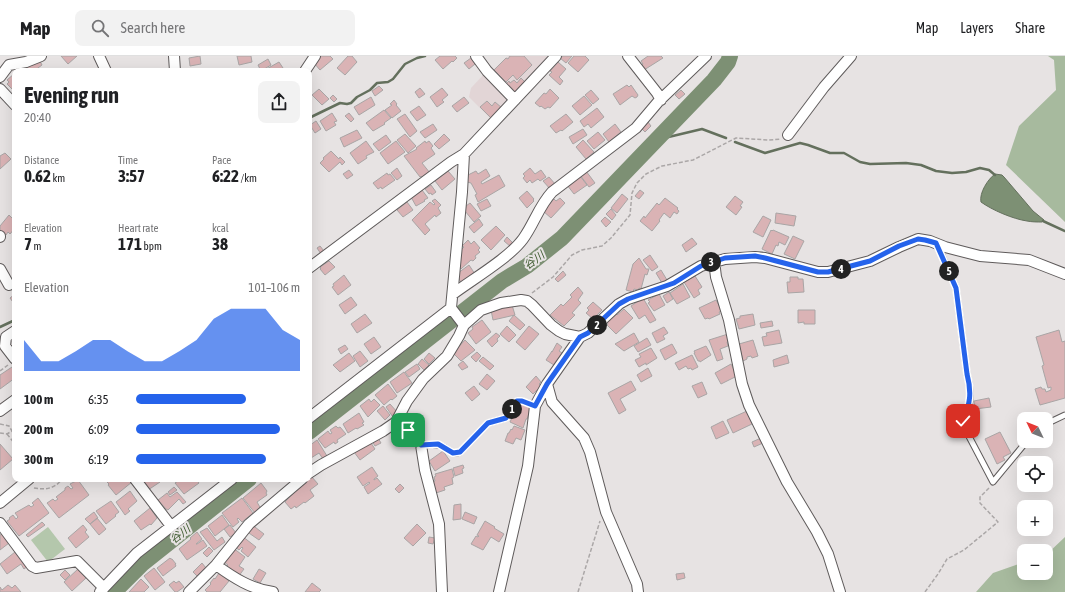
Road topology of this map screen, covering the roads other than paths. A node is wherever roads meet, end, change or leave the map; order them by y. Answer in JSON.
{"nodes":[{"id":1,"x":41,"y":56,"type":"edge"},
{"id":2,"x":98,"y":56,"type":"edge"},
{"id":3,"x":174,"y":56,"type":"edge"},
{"id":4,"x":315,"y":56,"type":"edge"},
{"id":5,"x":476,"y":56,"type":"edge"},
{"id":6,"x":556,"y":56,"type":"edge"},
{"id":7,"x":628,"y":56,"type":"edge"},
{"id":8,"x":706,"y":56,"type":"edge"},
{"id":9,"x":851,"y":56,"type":"edge"},
{"id":10,"x":8,"y":61,"type":"edge"},
{"id":11,"x":104,"y":68,"type":"edge"},
{"id":12,"x":175,"y":68,"type":"edge"},
{"id":13,"x":307,"y":68,"type":"edge"},
{"id":14,"x":0,"y":77,"type":"edge"},
{"id":15,"x":0,"y":89,"type":"edge"},
{"id":16,"x":515,"y":100,"type":"junction"},
{"id":17,"x":661,"y":100,"type":"junction"},
{"id":18,"x":12,"y":102,"type":"edge"},
{"id":19,"x":788,"y":135,"type":"road end"},
{"id":20,"x":464,"y":154,"type":"junction"},
{"id":21,"x":936,"y":243,"type":"junction"},
{"id":22,"x":714,"y":261,"type":"junction"},
{"id":23,"x":312,"y":266,"type":"edge"},
{"id":24,"x":0,"y":269,"type":"edge"},
{"id":25,"x":1065,"y":274,"type":"edge"},
{"id":26,"x":8,"y":285,"type":"edge"},
{"id":27,"x":453,"y":294,"type":"junction"},
{"id":28,"x":452,"y":309,"type":"junction"},
{"id":29,"x":462,"y":323,"type":"junction"},
{"id":30,"x":12,"y":333,"type":"edge"},
{"id":31,"x":580,"y":337,"type":"junction"},
{"id":32,"x":12,"y":355,"type":"edge"},
{"id":33,"x":547,"y":384,"type":"junction"},
{"id":34,"x":12,"y":402,"type":"edge"},
{"id":35,"x":535,"y":406,"type":"junction"},
{"id":36,"x":0,"y":411,"type":"edge"},
{"id":37,"x":1065,"y":415,"type":"edge"},
{"id":38,"x":312,"y":416,"type":"edge"},
{"id":39,"x":1053,"y":421,"type":"edge"},
{"id":40,"x":396,"y":422,"type":"junction"},
{"id":41,"x":421,"y":445,"type":"junction"},
{"id":42,"x":1021,"y":448,"type":"edge"},
{"id":43,"x":312,"y":471,"type":"edge"},
{"id":44,"x":26,"y":482,"type":"edge"},
{"id":45,"x":137,"y":482,"type":"edge"},
{"id":46,"x":227,"y":482,"type":"edge"},
{"id":47,"x":298,"y":482,"type":"edge"},
{"id":48,"x":0,"y":503,"type":"edge"},
{"id":49,"x":0,"y":523,"type":"edge"},
{"id":50,"x":171,"y":526,"type":"junction"},
{"id":51,"x":216,"y":564,"type":"junction"},
{"id":52,"x":102,"y":590,"type":"edge"},
{"id":53,"x":189,"y":592,"type":"edge"},
{"id":54,"x":273,"y":592,"type":"edge"},
{"id":55,"x":442,"y":592,"type":"edge"},
{"id":56,"x":499,"y":592,"type":"edge"},
{"id":57,"x":638,"y":592,"type":"edge"},
{"id":58,"x":840,"y":592,"type":"edge"}],
"edges":[{"from":1,"to":10,"type":"street"},
{"from":2,"to":11,"type":"street"},
{"from":3,"to":12,"type":"street"},
{"from":4,"to":13,"type":"street"},
{"from":5,"to":16,"type":"street"},
{"from":6,"to":16,"type":"street"},
{"from":7,"to":17,"type":"street"},
{"from":8,"to":17,"type":"street"},
{"from":9,"to":19,"type":"street"},
{"from":10,"to":14,"type":"street"},
{"from":15,"to":18,"type":"street"},
{"from":16,"to":20,"type":"street"},
{"from":17,"to":27,"type":"street"},
{"from":20,"to":23,"type":"street"},
{"from":20,"to":27,"type":"street"},
{"from":21,"to":22,"type":"street"},
{"from":21,"to":25,"type":"street"},
{"from":21,"to":42,"type":"lane"},
{"from":22,"to":31,"type":"street"},
{"from":22,"to":58,"type":"street"},
{"from":24,"to":26,"type":"street"},
{"from":27,"to":28,"type":"street"},
{"from":28,"to":29,"type":"street"},
{"from":28,"to":38,"type":"street"},
{"from":29,"to":31,"type":"street"},
{"from":29,"to":40,"type":"street"},
{"from":30,"to":32,"type":"street"},
{"from":31,"to":33,"type":"street"},
{"from":33,"to":35,"type":"street"},
{"from":33,"to":57,"type":"street"},
{"from":34,"to":36,"type":"street"},
{"from":35,"to":41,"type":"lane"},
{"from":35,"to":56,"type":"street"},
{"from":37,"to":39,"type":"lane"},
{"from":40,"to":41,"type":"street"},
{"from":40,"to":43,"type":"street"},
{"from":41,"to":55,"type":"street"},
{"from":44,"to":48,"type":"street"},
{"from":45,"to":50,"type":"street"},
{"from":46,"to":50,"type":"street"},
{"from":47,"to":51,"type":"street"},
{"from":49,"to":52,"type":"street"},
{"from":50,"to":52,"type":"street"},
{"from":51,"to":53,"type":"street"},
{"from":51,"to":54,"type":"street"}]}
